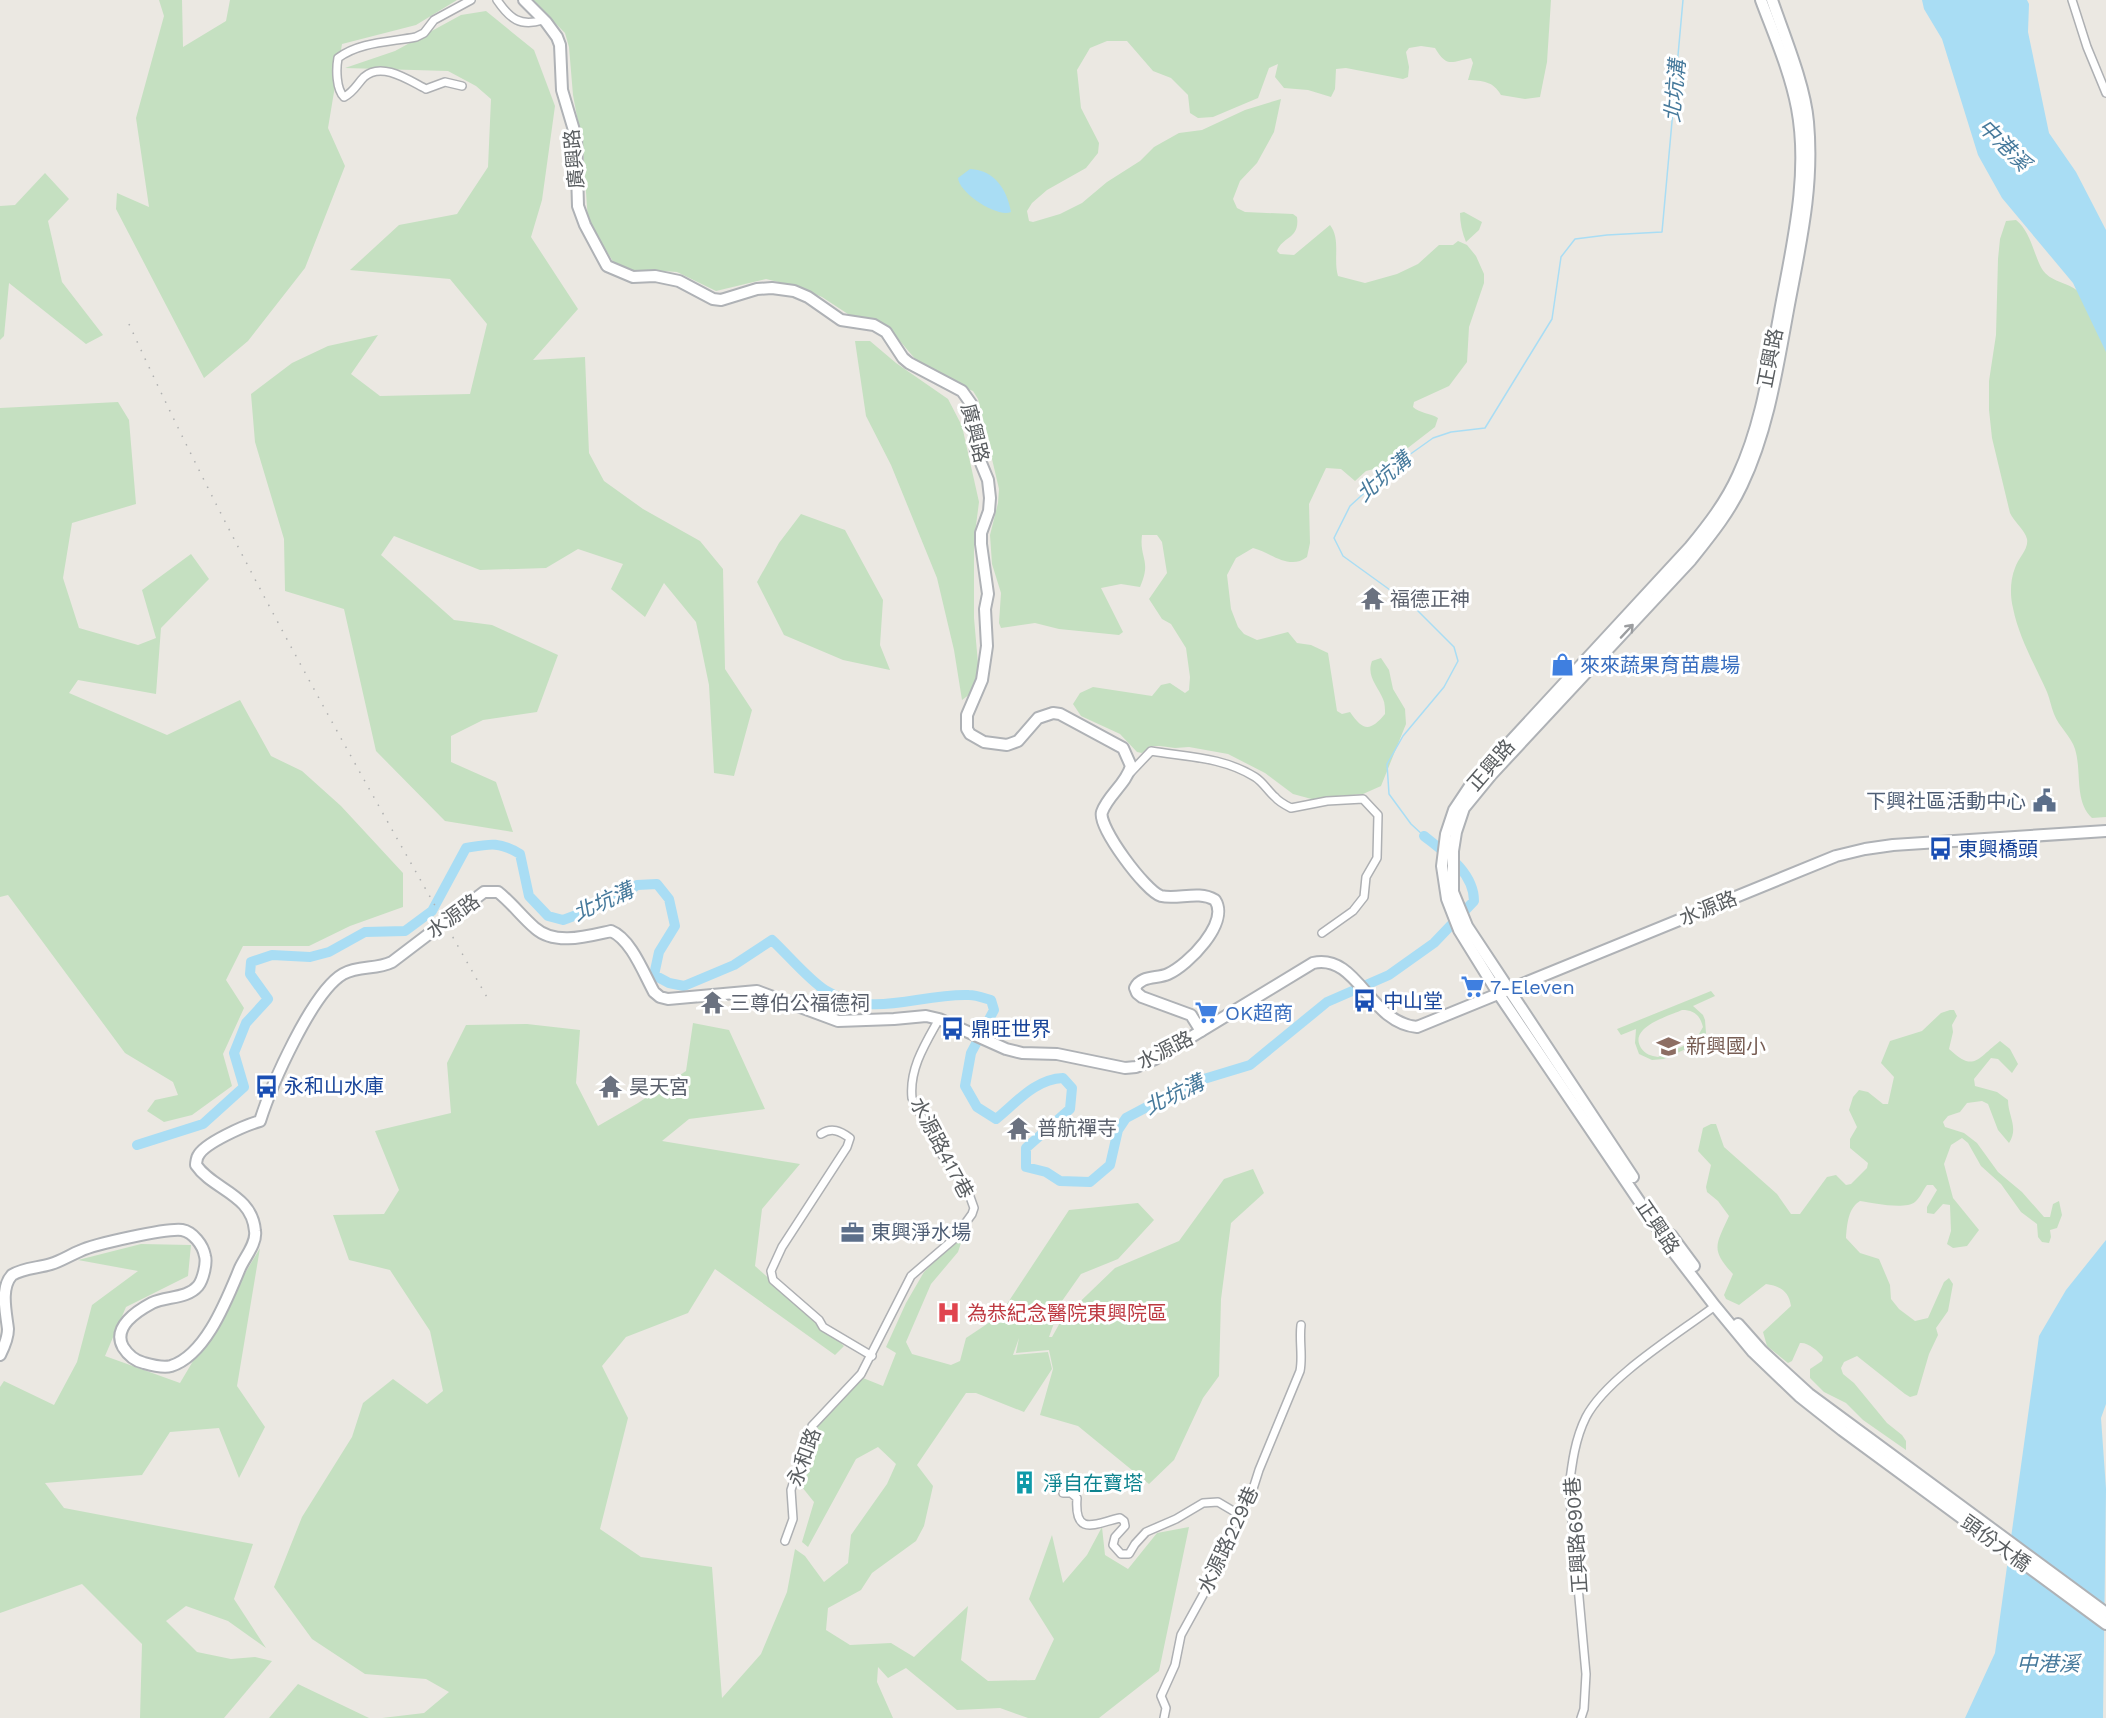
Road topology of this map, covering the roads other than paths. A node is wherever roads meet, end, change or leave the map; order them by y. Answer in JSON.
{"nodes":[{"id":1,"x":471,"y":0,"type":"edge"},
{"id":2,"x":497,"y":0,"type":"edge"},
{"id":3,"x":524,"y":0,"type":"edge"},
{"id":4,"x":1761,"y":0,"type":"edge"},
{"id":5,"x":1772,"y":0,"type":"edge"},
{"id":6,"x":2072,"y":0,"type":"edge"},
{"id":7,"x":543,"y":20,"type":"junction"},
{"id":8,"x":462,"y":86,"type":"dead end"},
{"id":9,"x":2106,"y":93,"type":"edge"},
{"id":10,"x":1129,"y":774,"type":"junction"},
{"id":11,"x":2106,"y":831,"type":"edge"},
{"id":12,"x":1456,"y":912,"type":"junction"},
{"id":13,"x":1323,"y":933,"type":"dead end"},
{"id":14,"x":1503,"y":991,"type":"junction"},
{"id":15,"x":939,"y":1019,"type":"junction"},
{"id":16,"x":1202,"y":1031,"type":"junction"},
{"id":17,"x":821,"y":1134,"type":"dead end"},
{"id":18,"x":1715,"y":1306,"type":"junction"},
{"id":19,"x":1300,"y":1325,"type":"dead end"},
{"id":20,"x":0,"y":1355,"type":"edge"},
{"id":21,"x":872,"y":1356,"type":"junction"},
{"id":22,"x":1888,"y":1458,"type":"junction"},
{"id":23,"x":1064,"y":1493,"type":"dead end"},
{"id":24,"x":1240,"y":1515,"type":"junction"},
{"id":25,"x":785,"y":1541,"type":"dead end"},
{"id":26,"x":2106,"y":1613,"type":"edge"},
{"id":27,"x":2106,"y":1624,"type":"edge"},
{"id":28,"x":1164,"y":1718,"type":"edge"},
{"id":29,"x":1581,"y":1718,"type":"edge"}],
"edges":[{"from":1,"to":8,"type":"street"},
{"from":2,"to":7,"type":"street"},
{"from":3,"to":7,"type":"street","name":"廣興路"},
{"from":4,"to":12,"type":"street","name":"正興路"},
{"from":12,"to":5,"type":"street","name":"正興路","one_way":true},
{"from":6,"to":9,"type":"street"},
{"from":7,"to":10,"type":"street","name":"廣興路"},
{"from":10,"to":13,"type":"street"},
{"from":10,"to":16,"type":"street"},
{"from":11,"to":14,"type":"street","name":"水源路"},
{"from":12,"to":14,"type":"street","name":"正興路"},
{"from":14,"to":16,"type":"street","name":"水源路"},
{"from":14,"to":18,"type":"street","name":"正興路"},
{"from":14,"to":22,"type":"street","name":"正興路"},
{"from":15,"to":16,"type":"street","name":"水源路"},
{"from":15,"to":20,"type":"street","name":"水源路"},
{"from":15,"to":21,"type":"street","name":"水源路417巷"},
{"from":17,"to":21,"type":"street"},
{"from":18,"to":22,"type":"street","name":"正興路"},
{"from":18,"to":29,"type":"street","name":"正興路690巷"},
{"from":19,"to":24,"type":"street","name":"水源路229巷"},
{"from":21,"to":25,"type":"street","name":"永和路"},
{"from":22,"to":26,"type":"street","name":"頭份大橋"},
{"from":22,"to":27,"type":"street","name":"頭份大橋"},
{"from":23,"to":24,"type":"street"},
{"from":24,"to":28,"type":"street","name":"水源路229巷"}]}
